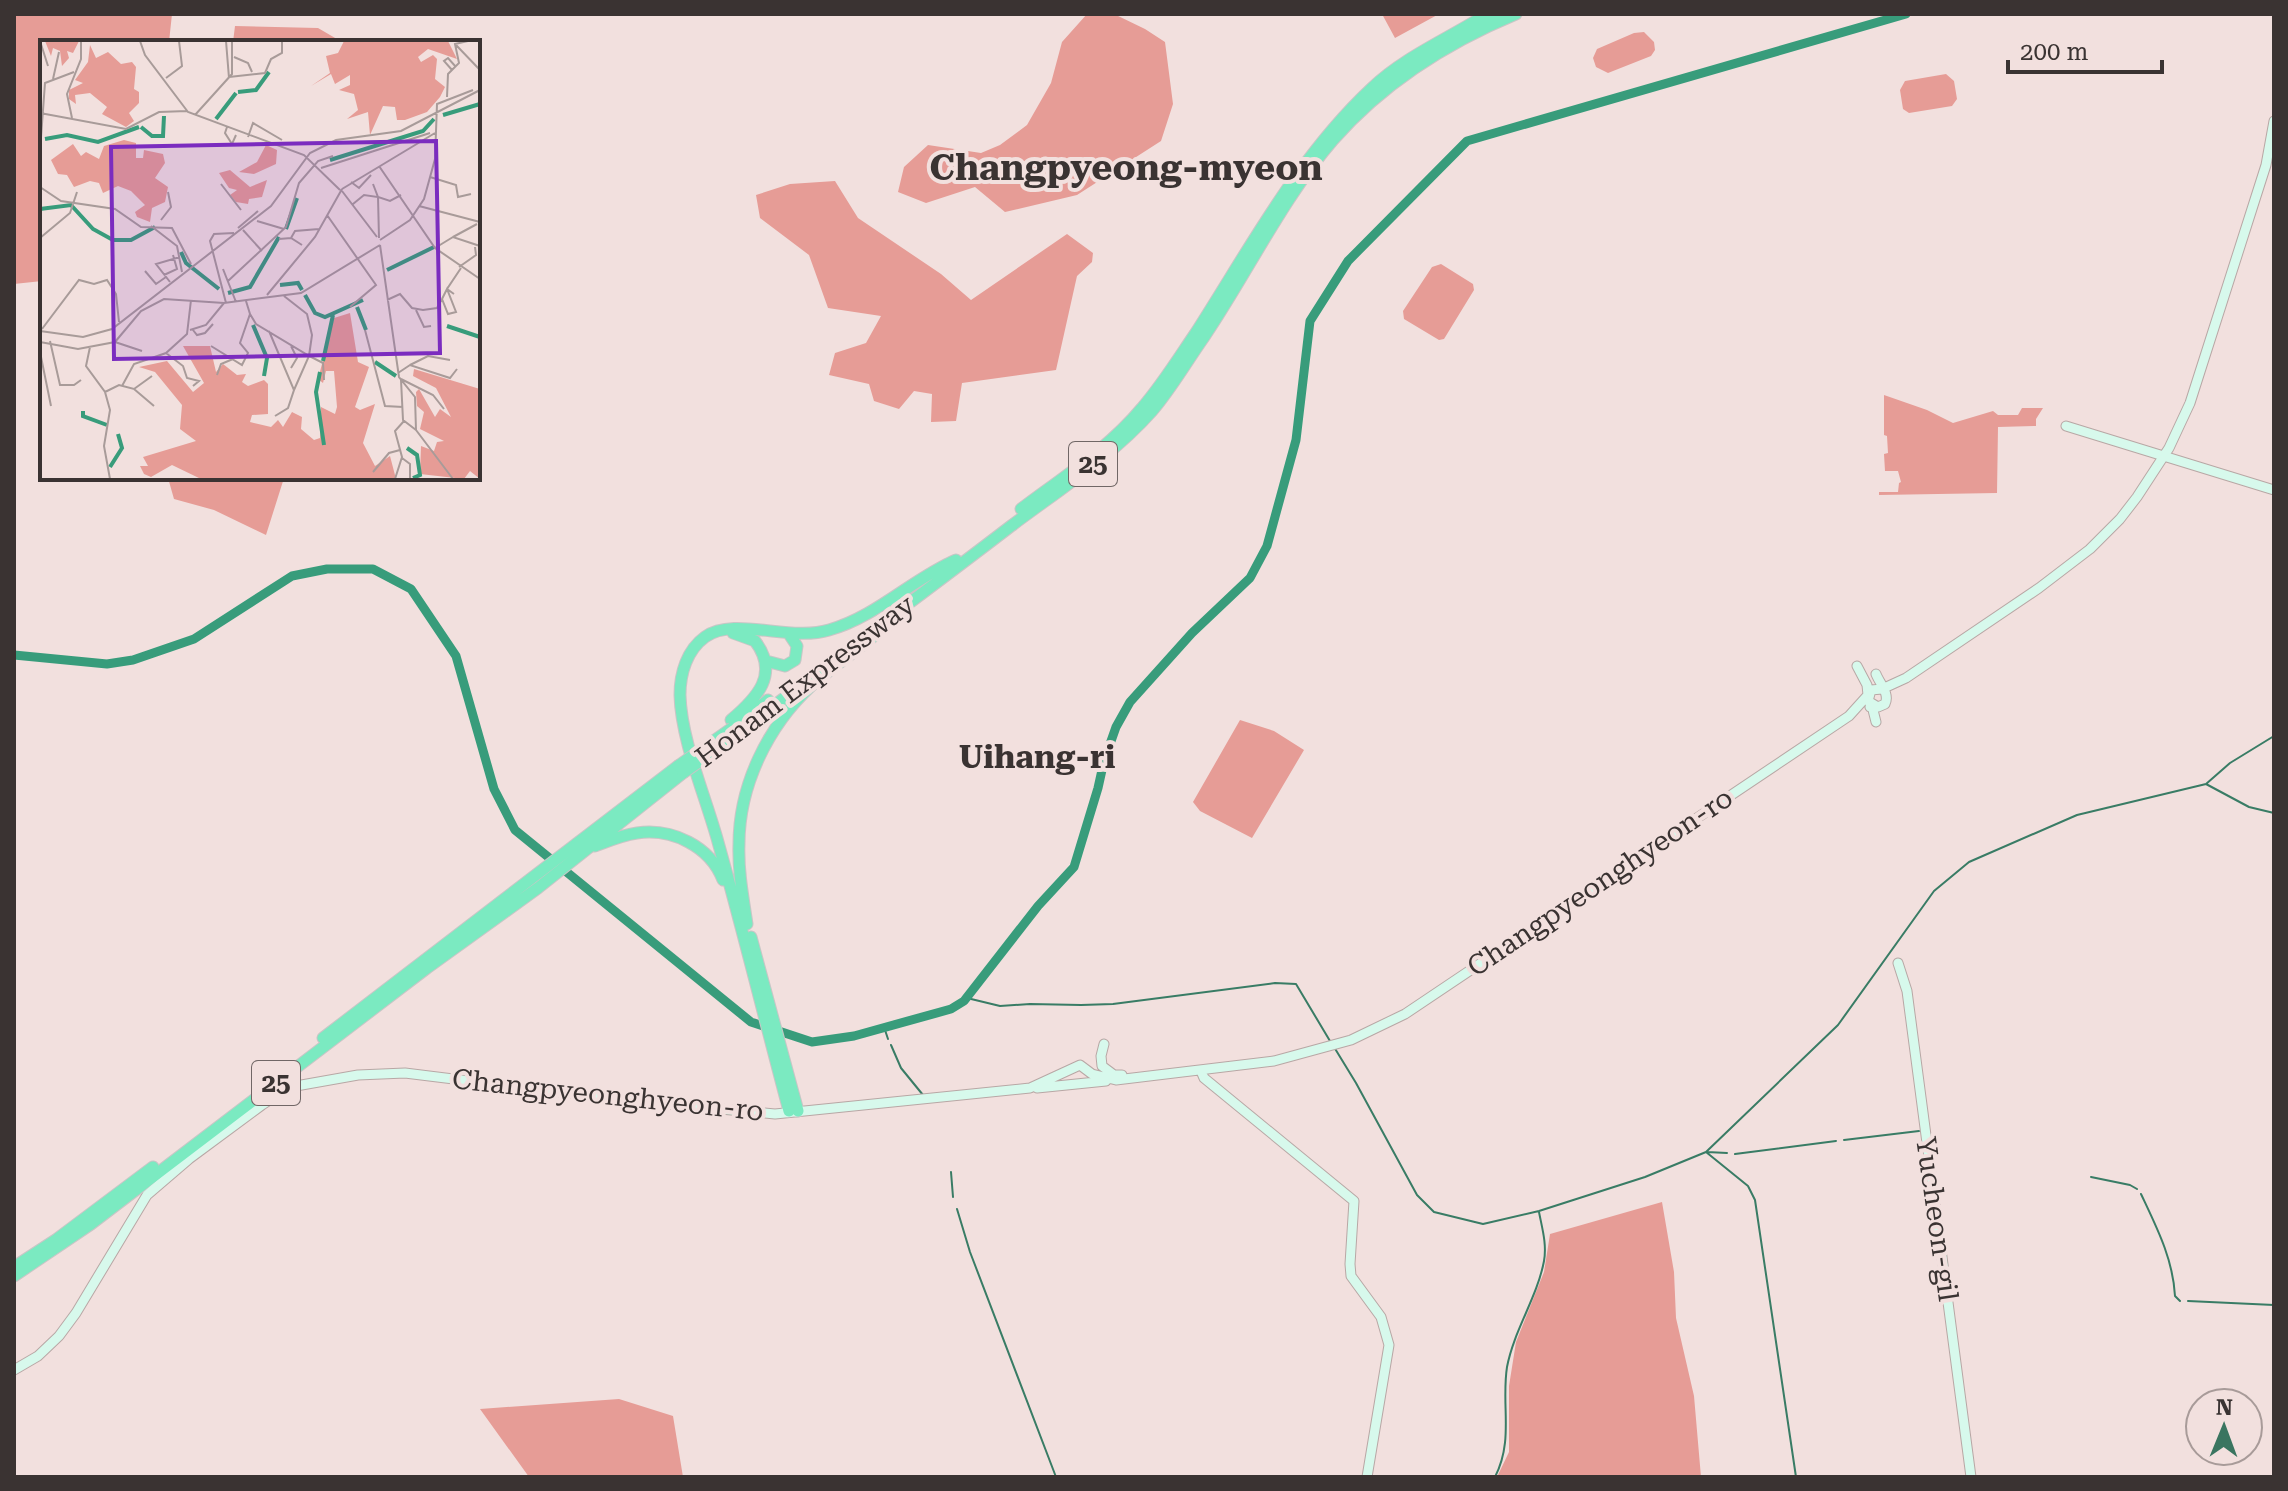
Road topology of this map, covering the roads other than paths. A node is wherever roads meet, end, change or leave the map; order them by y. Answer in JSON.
{"nodes":[{"id":1,"x":1493,"y":14,"type":"edge"},
{"id":2,"x":1516,"y":14,"type":"edge"},
{"id":3,"x":1403,"y":69,"type":"junction"},
{"id":4,"x":1358,"y":108,"type":"junction"},
{"id":5,"x":2274,"y":121,"type":"edge"},
{"id":6,"x":2066,"y":426,"type":"dead end"},
{"id":7,"x":2164,"y":456,"type":"junction"},
{"id":8,"x":2274,"y":490,"type":"edge"},
{"id":9,"x":956,"y":560,"type":"junction"},
{"id":10,"x":895,"y":612,"type":"junction"},
{"id":11,"x":789,"y":634,"type":"junction"},
{"id":12,"x":766,"y":661,"type":"junction"},
{"id":13,"x":1903,"y":679,"type":"junction"},
{"id":14,"x":1878,"y":696,"type":"junction"},
{"id":15,"x":1849,"y":716,"type":"junction"},
{"id":16,"x":732,"y":729,"type":"junction"},
{"id":17,"x":580,"y":847,"type":"junction"},
{"id":18,"x":534,"y":885,"type":"junction"},
{"id":19,"x":744,"y":925,"type":"junction"},
{"id":20,"x":1898,"y":963,"type":"dead end"},
{"id":21,"x":1104,"y":1044,"type":"dead end"},
{"id":22,"x":1201,"y":1071,"type":"junction"},
{"id":23,"x":1157,"y":1076,"type":"junction"},
{"id":24,"x":1116,"y":1080,"type":"junction"},
{"id":25,"x":1030,"y":1088,"type":"junction"},
{"id":26,"x":794,"y":1111,"type":"junction"},
{"id":27,"x":14,"y":1267,"type":"edge"},
{"id":28,"x":14,"y":1276,"type":"edge"},
{"id":29,"x":14,"y":1370,"type":"edge"},
{"id":30,"x":1367,"y":1477,"type":"edge"},
{"id":31,"x":1971,"y":1477,"type":"edge"}],
"edges":[{"from":1,"to":3,"type":"highway","name":"Honam Expressway","number":"25"},
{"from":2,"to":3,"type":"highway","name":"Honam Expressway","number":"25"},
{"from":3,"to":4,"type":"highway","name":"Honam Expressway","number":"25"},
{"from":4,"to":9,"type":"highway","name":"Honam Expressway","number":"25"},
{"from":4,"to":10,"type":"highway","name":"Honam Expressway","number":"25"},
{"from":5,"to":7,"type":"main road"},
{"from":6,"to":7,"type":"main road"},
{"from":7,"to":8,"type":"main road"},
{"from":7,"to":13,"type":"main road"},
{"from":9,"to":11,"type":"highway"},
{"from":9,"to":16,"type":"highway","name":"Honam Expressway","number":"25"},
{"from":10,"to":16,"type":"highway","name":"Honam Expressway","number":"25"},
{"from":10,"to":19,"type":"highway"},
{"from":11,"to":12,"type":"highway"},
{"from":11,"to":19,"type":"highway"},
{"from":12,"to":16,"type":"highway"},
{"from":12,"to":19,"type":"highway"},
{"from":13,"to":14,"type":"main road","name":"Changpyeonghyeon-ro"},
{"from":13,"to":14,"type":"main road"},
{"from":14,"to":15,"type":"main road","name":"Changpyeonghyeon-ro"},
{"from":14,"to":15,"type":"main road"},
{"from":14,"to":15,"type":"main road"},
{"from":15,"to":22,"type":"main road","name":"Changpyeonghyeon-ro"},
{"from":16,"to":17,"type":"highway","name":"Honam Expressway","number":"25","bridge":true},
{"from":17,"to":18,"type":"highway","name":"Honam Expressway","number":"25"},
{"from":17,"to":19,"type":"highway"},
{"from":18,"to":27,"type":"highway","name":"Honam Expressway","number":"25"},
{"from":18,"to":28,"type":"highway","name":"Honam Expressway","number":"25"},
{"from":19,"to":26,"type":"highway"},
{"from":19,"to":26,"type":"highway"},
{"from":20,"to":31,"type":"main road","name":"Yucheon-gil"},
{"from":21,"to":23,"type":"main road"},
{"from":22,"to":23,"type":"main road","name":"Changpyeonghyeon-ro"},
{"from":22,"to":30,"type":"main road"},
{"from":23,"to":24,"type":"main road","name":"Changpyeonghyeon-ro"},
{"from":24,"to":25,"type":"main road"},
{"from":24,"to":25,"type":"main road","name":"Changpyeonghyeon-ro"},
{"from":25,"to":26,"type":"main road","name":"Changpyeonghyeon-ro"},
{"from":26,"to":29,"type":"main road","name":"Changpyeonghyeon-ro"}]}
